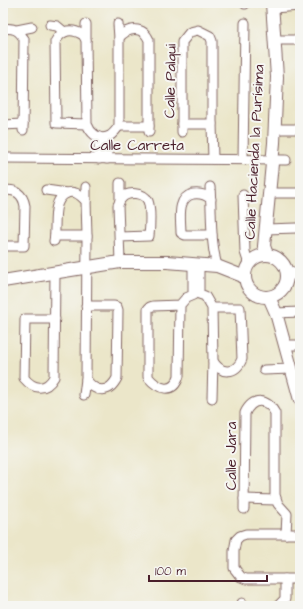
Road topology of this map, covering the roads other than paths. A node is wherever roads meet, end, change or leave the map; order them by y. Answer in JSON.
{"nodes":[{"id":1,"x":272,"y":5,"type":"edge"},
{"id":2,"x":300,"y":6,"type":"edge"},
{"id":3,"x":245,"y":23,"type":"dead end"},
{"id":4,"x":86,"y":24,"type":"dead end"},
{"id":5,"x":118,"y":24,"type":"dead end"},
{"id":6,"x":50,"y":25,"type":"dead end"},
{"id":7,"x":32,"y":27,"type":"dead end"},
{"id":8,"x":3,"y":29,"type":"edge"},
{"id":9,"x":17,"y":30,"type":"junction"},
{"id":10,"x":63,"y":31,"type":"junction"},
{"id":11,"x":119,"y":38,"type":"junction"},
{"id":12,"x":86,"y":40,"type":"junction"},
{"id":13,"x":275,"y":40,"type":"junction"},
{"id":14,"x":300,"y":40,"type":"edge"},
{"id":15,"x":87,"y":124,"type":"junction"},
{"id":16,"x":212,"y":124,"type":"junction"},
{"id":17,"x":3,"y":125,"type":"edge"},
{"id":18,"x":119,"y":126,"type":"junction"},
{"id":19,"x":275,"y":129,"type":"junction"},
{"id":20,"x":300,"y":129,"type":"edge"},
{"id":21,"x":103,"y":137,"type":"junction"},
{"id":22,"x":3,"y":158,"type":"edge"},
{"id":23,"x":103,"y":159,"type":"junction"},
{"id":24,"x":213,"y":159,"type":"junction"},
{"id":25,"x":243,"y":159,"type":"junction"},
{"id":26,"x":272,"y":159,"type":"junction"},
{"id":27,"x":286,"y":160,"type":"dead end"},
{"id":28,"x":120,"y":183,"type":"dead end"},
{"id":29,"x":86,"y":187,"type":"dead end"},
{"id":30,"x":210,"y":187,"type":"dead end"},
{"id":31,"x":46,"y":190,"type":"dead end"},
{"id":32,"x":3,"y":191,"type":"edge"},
{"id":33,"x":69,"y":192,"type":"junction"},
{"id":34,"x":269,"y":193,"type":"junction"},
{"id":35,"x":299,"y":193,"type":"dead end"},
{"id":36,"x":243,"y":195,"type":"dead end"},
{"id":37,"x":120,"y":199,"type":"junction"},
{"id":38,"x":211,"y":199,"type":"junction"},
{"id":39,"x":86,"y":201,"type":"junction"},
{"id":40,"x":296,"y":228,"type":"dead end"},
{"id":41,"x":266,"y":229,"type":"junction"},
{"id":42,"x":212,"y":235,"type":"junction"},
{"id":43,"x":87,"y":236,"type":"junction"},
{"id":44,"x":120,"y":237,"type":"junction"},
{"id":45,"x":3,"y":246,"type":"edge"},
{"id":46,"x":267,"y":255,"type":"junction"},
{"id":47,"x":120,"y":262,"type":"junction"},
{"id":48,"x":196,"y":264,"type":"junction"},
{"id":49,"x":249,"y":264,"type":"junction"},
{"id":50,"x":217,"y":266,"type":"junction"},
{"id":51,"x":87,"y":268,"type":"junction"},
{"id":52,"x":55,"y":273,"type":"junction"},
{"id":53,"x":294,"y":274,"type":"edge"},
{"id":54,"x":245,"y":277,"type":"junction"},
{"id":55,"x":3,"y":282,"type":"edge"},
{"id":56,"x":269,"y":297,"type":"junction"},
{"id":57,"x":180,"y":305,"type":"junction"},
{"id":58,"x":86,"y":306,"type":"junction"},
{"id":59,"x":212,"y":308,"type":"junction"},
{"id":60,"x":300,"y":312,"type":"edge"},
{"id":61,"x":276,"y":313,"type":"junction"},
{"id":62,"x":55,"y":319,"type":"junction"},
{"id":63,"x":285,"y":345,"type":"junction"},
{"id":64,"x":300,"y":345,"type":"edge"},
{"id":65,"x":213,"y":361,"type":"junction"},
{"id":66,"x":264,"y":370,"type":"dead end"},
{"id":67,"x":295,"y":375,"type":"edge"},
{"id":68,"x":54,"y":377,"type":"junction"},
{"id":69,"x":86,"y":379,"type":"junction"},
{"id":70,"x":54,"y":390,"type":"dead end"},
{"id":71,"x":84,"y":395,"type":"dead end"},
{"id":72,"x":212,"y":398,"type":"dead end"},
{"id":73,"x":300,"y":400,"type":"edge"},
{"id":74,"x":254,"y":402,"type":"junction"},
{"id":75,"x":241,"y":403,"type":"dead end"},
{"id":76,"x":244,"y":499,"type":"junction"},
{"id":77,"x":276,"y":500,"type":"junction"},
{"id":78,"x":244,"y":509,"type":"dead end"},
{"id":79,"x":286,"y":534,"type":"junction"},
{"id":80,"x":300,"y":534,"type":"edge"},
{"id":81,"x":285,"y":579,"type":"junction"},
{"id":82,"x":300,"y":579,"type":"edge"},
{"id":83,"x":278,"y":606,"type":"edge"}],
"edges":[{"from":1,"to":2,"type":"street"},
{"from":1,"to":13,"type":"street","name":"Calle Hacienda la Purísima"},
{"from":3,"to":25,"type":"street"},
{"from":4,"to":12,"type":"street"},
{"from":5,"to":11,"type":"street"},
{"from":6,"to":10,"type":"street"},
{"from":7,"to":9,"type":"street"},
{"from":8,"to":9,"type":"street"},
{"from":9,"to":17,"type":"street"},
{"from":10,"to":12,"type":"street"},
{"from":10,"to":15,"type":"street"},
{"from":11,"to":18,"type":"street"},
{"from":11,"to":18,"type":"street"},
{"from":12,"to":15,"type":"street"},
{"from":13,"to":14,"type":"street"},
{"from":13,"to":19,"type":"street","name":"Calle Hacienda la Purísima"},
{"from":15,"to":21,"type":"street"},
{"from":16,"to":16,"type":"street","name":"Calle Palqui"},
{"from":16,"to":24,"type":"street"},
{"from":18,"to":21,"type":"street"},
{"from":19,"to":20,"type":"street"},
{"from":19,"to":26,"type":"street","name":"Calle Hacienda la Purísima"},
{"from":21,"to":23,"type":"street"},
{"from":22,"to":23,"type":"street","name":"Calle Carreta"},
{"from":23,"to":24,"type":"street","name":"Calle Carreta"},
{"from":24,"to":25,"type":"street","name":"Calle Carreta"},
{"from":25,"to":26,"type":"street","name":"Calle Carreta"},
{"from":26,"to":27,"type":"street","name":"Calle Carreta"},
{"from":26,"to":34,"type":"street","name":"Calle Hacienda la Purísima"},
{"from":28,"to":37,"type":"street"},
{"from":29,"to":39,"type":"street"},
{"from":30,"to":38,"type":"street"},
{"from":31,"to":33,"type":"street"},
{"from":32,"to":45,"type":"street"},
{"from":33,"to":39,"type":"street"},
{"from":33,"to":43,"type":"street"},
{"from":34,"to":35,"type":"street"},
{"from":34,"to":41,"type":"street","name":"Calle Hacienda la Purísima"},
{"from":36,"to":49,"type":"street"},
{"from":37,"to":44,"type":"street"},
{"from":37,"to":44,"type":"street"},
{"from":38,"to":42,"type":"street"},
{"from":38,"to":42,"type":"street"},
{"from":39,"to":43,"type":"street"},
{"from":40,"to":41,"type":"street"},
{"from":41,"to":46,"type":"street","name":"Calle Hacienda la Purísima"},
{"from":42,"to":50,"type":"street"},
{"from":43,"to":51,"type":"street"},
{"from":44,"to":47,"type":"street"},
{"from":46,"to":49,"type":"street"},
{"from":46,"to":53,"type":"street"},
{"from":47,"to":48,"type":"street"},
{"from":47,"to":51,"type":"street"},
{"from":48,"to":50,"type":"street"},
{"from":48,"to":57,"type":"street"},
{"from":48,"to":59,"type":"street"},
{"from":49,"to":54,"type":"street"},
{"from":50,"to":54,"type":"street"},
{"from":51,"to":52,"type":"street"},
{"from":51,"to":58,"type":"street"},
{"from":52,"to":55,"type":"street"},
{"from":52,"to":62,"type":"street"},
{"from":53,"to":56,"type":"street"},
{"from":54,"to":56,"type":"street"},
{"from":56,"to":61,"type":"street"},
{"from":57,"to":57,"type":"street"},
{"from":58,"to":69,"type":"street"},
{"from":58,"to":69,"type":"street"},
{"from":59,"to":65,"type":"street"},
{"from":59,"to":65,"type":"street"},
{"from":60,"to":61,"type":"street"},
{"from":61,"to":63,"type":"street"},
{"from":62,"to":68,"type":"street"},
{"from":62,"to":68,"type":"street"},
{"from":63,"to":64,"type":"street"},
{"from":63,"to":67,"type":"street"},
{"from":65,"to":72,"type":"street"},
{"from":66,"to":67,"type":"street"},
{"from":67,"to":73,"type":"street"},
{"from":68,"to":70,"type":"street"},
{"from":69,"to":71,"type":"street"},
{"from":74,"to":75,"type":"street"},
{"from":74,"to":76,"type":"street","name":"Calle Jara"},
{"from":74,"to":77,"type":"street"},
{"from":76,"to":77,"type":"street","name":"Calle Jara"},
{"from":76,"to":78,"type":"street"},
{"from":77,"to":79,"type":"street"},
{"from":79,"to":80,"type":"street"},
{"from":79,"to":81,"type":"street"},
{"from":81,"to":82,"type":"street"},
{"from":81,"to":83,"type":"street"}]}
